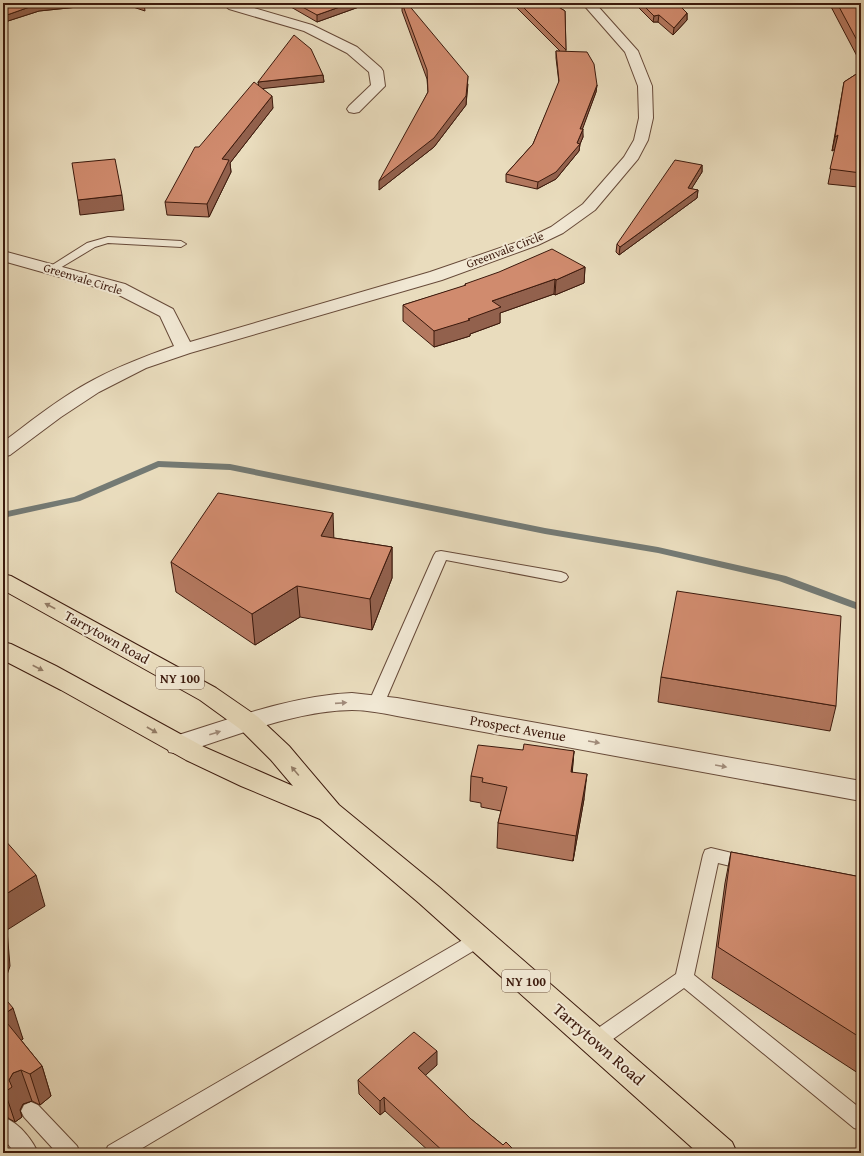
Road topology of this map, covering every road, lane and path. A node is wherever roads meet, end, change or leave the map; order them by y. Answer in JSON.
{"nodes":[{"id":1,"x":228,"y":3,"type":"edge"},
{"id":2,"x":588,"y":3,"type":"edge"},
{"id":3,"x":354,"y":109,"type":"dead end"},
{"id":4,"x":181,"y":244,"type":"dead end"},
{"id":5,"x":3,"y":256,"type":"edge"},
{"id":6,"x":52,"y":269,"type":"junction"},
{"id":7,"x":184,"y":349,"type":"junction"},
{"id":8,"x":3,"y":451,"type":"edge"},
{"id":9,"x":561,"y":577,"type":"dead end"},
{"id":10,"x":3,"y":581,"type":"edge"},
{"id":11,"x":3,"y":650,"type":"edge"},
{"id":12,"x":376,"y":704,"type":"junction"},
{"id":13,"x":249,"y":723,"type":"junction"},
{"id":14,"x":178,"y":745,"type":"junction"},
{"id":15,"x":861,"y":791,"type":"edge"},
{"id":16,"x":330,"y":812,"type":"junction"},
{"id":17,"x":764,"y":866,"type":"edge"},
{"id":18,"x":479,"y":939,"type":"junction"},
{"id":19,"x":684,"y":978,"type":"junction"},
{"id":20,"x":595,"y":1041,"type":"junction"},
{"id":21,"x":31,"y":1111,"type":"dead end"},
{"id":22,"x":861,"y":1121,"type":"edge"},
{"id":23,"x":7,"y":1128,"type":"dead end"},
{"id":24,"x":28,"y":1153,"type":"edge"},
{"id":25,"x":70,"y":1153,"type":"edge"},
{"id":26,"x":115,"y":1153,"type":"edge"},
{"id":27,"x":721,"y":1153,"type":"edge"}],
"edges":[{"from":1,"to":3,"type":"street"},
{"from":2,"to":7,"type":"street","name":"Greenvale Circle"},
{"from":4,"to":6,"type":"lane"},
{"from":5,"to":6,"type":"street","name":"Greenvale Circle"},
{"from":6,"to":7,"type":"street","name":"Greenvale Circle"},
{"from":7,"to":8,"type":"street","name":"Greenvale Circle"},
{"from":9,"to":12,"type":"lane"},
{"from":13,"to":10,"type":"main road","name":"Tarrytown Road","number":"NY 100","one_way":true},
{"from":11,"to":14,"type":"main road","name":"Tarrytown Road","number":"NY 100","one_way":true},
{"from":13,"to":12,"type":"street","name":"Prospect Avenue","one_way":true},
{"from":12,"to":15,"type":"street","name":"Prospect Avenue","one_way":true},
{"from":14,"to":13,"type":"street","name":"Prospect Avenue","one_way":true},
{"from":16,"to":13,"type":"main road","name":"Tarrytown Road","number":"NY 100","one_way":true},
{"from":14,"to":16,"type":"main road","name":"Tarrytown Road","number":"NY 100"},
{"from":16,"to":18,"type":"main road","name":"Tarrytown Road","number":"NY 100"},
{"from":17,"to":19,"type":"lane"},
{"from":18,"to":20,"type":"main road","name":"Tarrytown Road","number":"NY 100"},
{"from":18,"to":26,"type":"lane"},
{"from":19,"to":20,"type":"lane"},
{"from":19,"to":22,"type":"lane"},
{"from":20,"to":27,"type":"main road","name":"Tarrytown Road","number":"NY 100"},
{"from":21,"to":25,"type":"lane"},
{"from":23,"to":24,"type":"lane"}]}
